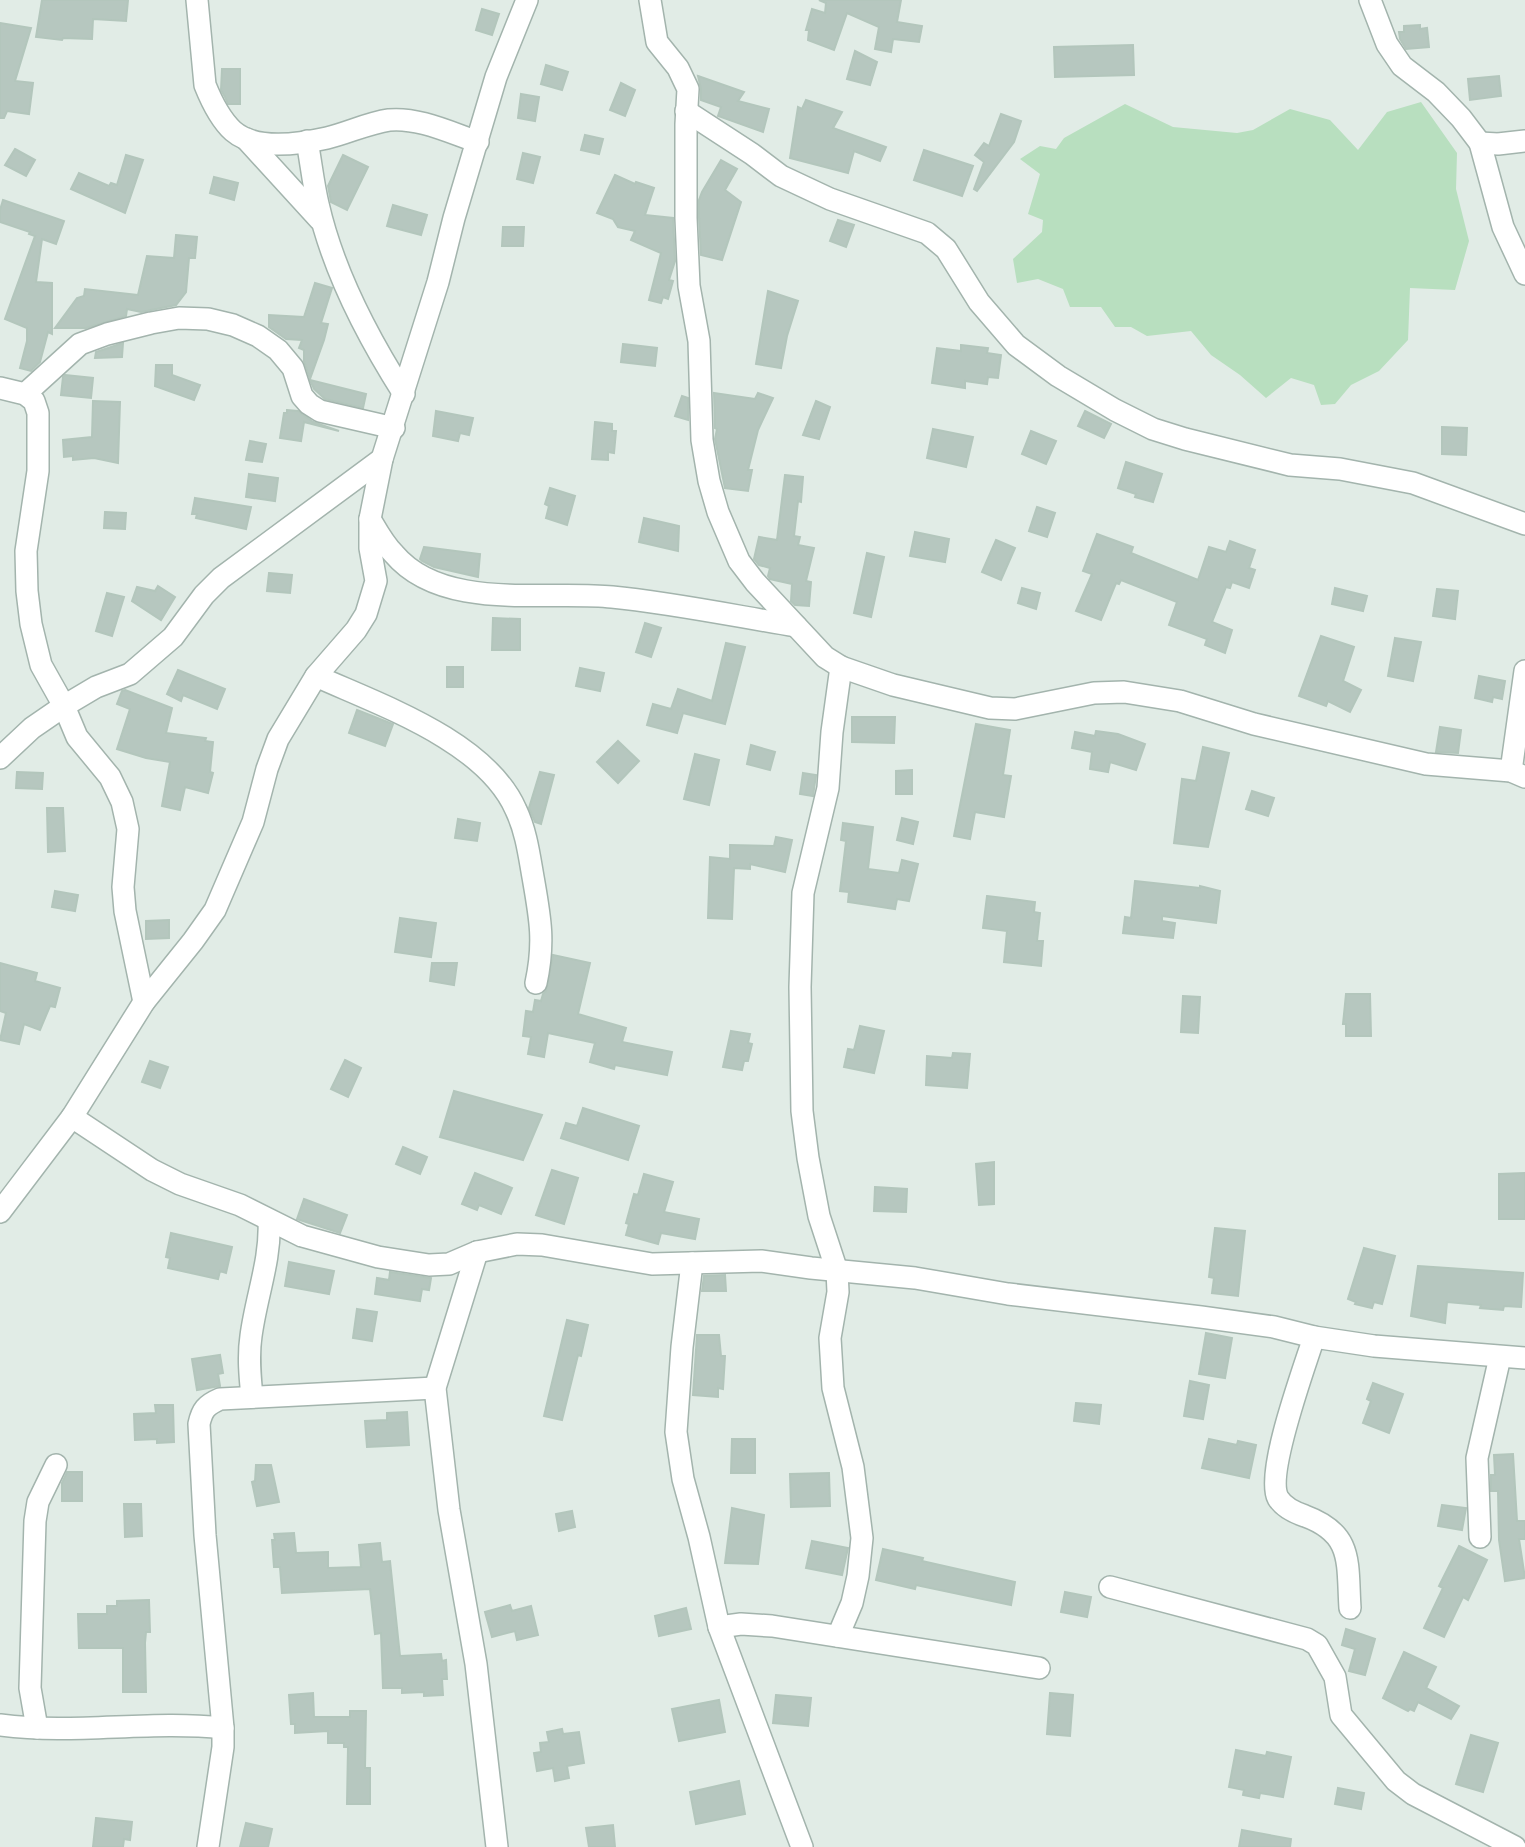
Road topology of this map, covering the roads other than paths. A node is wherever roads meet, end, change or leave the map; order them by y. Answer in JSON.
{"nodes":[{"id":1,"x":197,"y":0,"type":"edge"},
{"id":2,"x":527,"y":0,"type":"edge"},
{"id":3,"x":650,"y":0,"type":"edge"},
{"id":4,"x":1370,"y":0,"type":"edge"},
{"id":5,"x":687,"y":111,"type":"junction"},
{"id":6,"x":246,"y":139,"type":"junction"},
{"id":7,"x":307,"y":141,"type":"junction"},
{"id":8,"x":1525,"y":141,"type":"edge"},
{"id":9,"x":478,"y":142,"type":"junction"},
{"id":10,"x":1480,"y":143,"type":"junction"},
{"id":11,"x":324,"y":223,"type":"junction"},
{"id":12,"x":1525,"y":274,"type":"edge"},
{"id":13,"x":0,"y":388,"type":"edge"},
{"id":14,"x":24,"y":394,"type":"junction"},
{"id":15,"x":404,"y":394,"type":"junction"},
{"id":16,"x":394,"y":428,"type":"junction"},
{"id":17,"x":382,"y":459,"type":"junction"},
{"id":18,"x":370,"y":519,"type":"junction"},
{"id":19,"x":1525,"y":524,"type":"edge"},
{"id":20,"x":796,"y":626,"type":"junction"},
{"id":21,"x":841,"y":667,"type":"junction"},
{"id":22,"x":1525,"y":671,"type":"edge"},
{"id":23,"x":316,"y":676,"type":"junction"},
{"id":24,"x":64,"y":706,"type":"junction"},
{"id":25,"x":0,"y":758,"type":"edge"},
{"id":26,"x":1518,"y":774,"type":"edge"},
{"id":27,"x":536,"y":983,"type":"dead end"},
{"id":28,"x":144,"y":1002,"type":"junction"},
{"id":29,"x":72,"y":1117,"type":"junction"},
{"id":30,"x":0,"y":1212,"type":"edge"},
{"id":31,"x":269,"y":1221,"type":"junction"},
{"id":32,"x":477,"y":1252,"type":"junction"},
{"id":33,"x":692,"y":1263,"type":"junction"},
{"id":34,"x":837,"y":1271,"type":"junction"},
{"id":35,"x":1314,"y":1337,"type":"junction"},
{"id":36,"x":1500,"y":1357,"type":"junction"},
{"id":37,"x":1525,"y":1357,"type":"edge"},
{"id":38,"x":435,"y":1388,"type":"junction"},
{"id":39,"x":252,"y":1397,"type":"junction"},
{"id":40,"x":57,"y":1465,"type":"dead end"},
{"id":41,"x":1480,"y":1537,"type":"dead end"},
{"id":42,"x":1110,"y":1587,"type":"dead end"},
{"id":43,"x":1350,"y":1608,"type":"dead end"},
{"id":44,"x":719,"y":1627,"type":"junction"},
{"id":45,"x":838,"y":1636,"type":"junction"},
{"id":46,"x":1039,"y":1668,"type":"dead end"},
{"id":47,"x":0,"y":1725,"type":"edge"},
{"id":48,"x":37,"y":1728,"type":"junction"},
{"id":49,"x":223,"y":1728,"type":"junction"},
{"id":50,"x":208,"y":1847,"type":"edge"},
{"id":51,"x":497,"y":1847,"type":"edge"},
{"id":52,"x":802,"y":1847,"type":"edge"},
{"id":53,"x":1515,"y":1847,"type":"edge"}],
"edges":[{"from":1,"to":6,"type":"street"},
{"from":2,"to":9,"type":"street"},
{"from":3,"to":5,"type":"street"},
{"from":4,"to":10,"type":"street"},
{"from":5,"to":19,"type":"street"},
{"from":5,"to":20,"type":"street"},
{"from":6,"to":7,"type":"street"},
{"from":6,"to":11,"type":"street"},
{"from":7,"to":9,"type":"street"},
{"from":7,"to":11,"type":"street"},
{"from":8,"to":10,"type":"street"},
{"from":9,"to":15,"type":"street"},
{"from":10,"to":12,"type":"street"},
{"from":11,"to":15,"type":"street"},
{"from":13,"to":14,"type":"street"},
{"from":14,"to":16,"type":"street"},
{"from":14,"to":24,"type":"street"},
{"from":15,"to":16,"type":"street"},
{"from":16,"to":17,"type":"street"},
{"from":17,"to":18,"type":"street"},
{"from":17,"to":24,"type":"street"},
{"from":18,"to":20,"type":"street"},
{"from":18,"to":23,"type":"street"},
{"from":20,"to":21,"type":"street"},
{"from":21,"to":26,"type":"street"},
{"from":21,"to":34,"type":"street"},
{"from":22,"to":26,"type":"street"},
{"from":23,"to":27,"type":"street"},
{"from":23,"to":28,"type":"street"},
{"from":24,"to":25,"type":"street"},
{"from":24,"to":28,"type":"street"},
{"from":28,"to":29,"type":"street"},
{"from":29,"to":30,"type":"street"},
{"from":29,"to":31,"type":"street"},
{"from":31,"to":32,"type":"street"},
{"from":31,"to":39,"type":"street"},
{"from":32,"to":33,"type":"street"},
{"from":32,"to":38,"type":"street"},
{"from":33,"to":34,"type":"street"},
{"from":33,"to":44,"type":"street"},
{"from":34,"to":35,"type":"street"},
{"from":34,"to":45,"type":"street"},
{"from":35,"to":36,"type":"street"},
{"from":35,"to":43,"type":"street"},
{"from":36,"to":37,"type":"street"},
{"from":36,"to":41,"type":"street"},
{"from":38,"to":39,"type":"street"},
{"from":38,"to":51,"type":"street"},
{"from":39,"to":49,"type":"street"},
{"from":40,"to":48,"type":"street"},
{"from":42,"to":53,"type":"street"},
{"from":44,"to":45,"type":"street"},
{"from":44,"to":52,"type":"street"},
{"from":45,"to":46,"type":"street"},
{"from":47,"to":48,"type":"street"},
{"from":48,"to":49,"type":"street"},
{"from":49,"to":50,"type":"street"}]}
